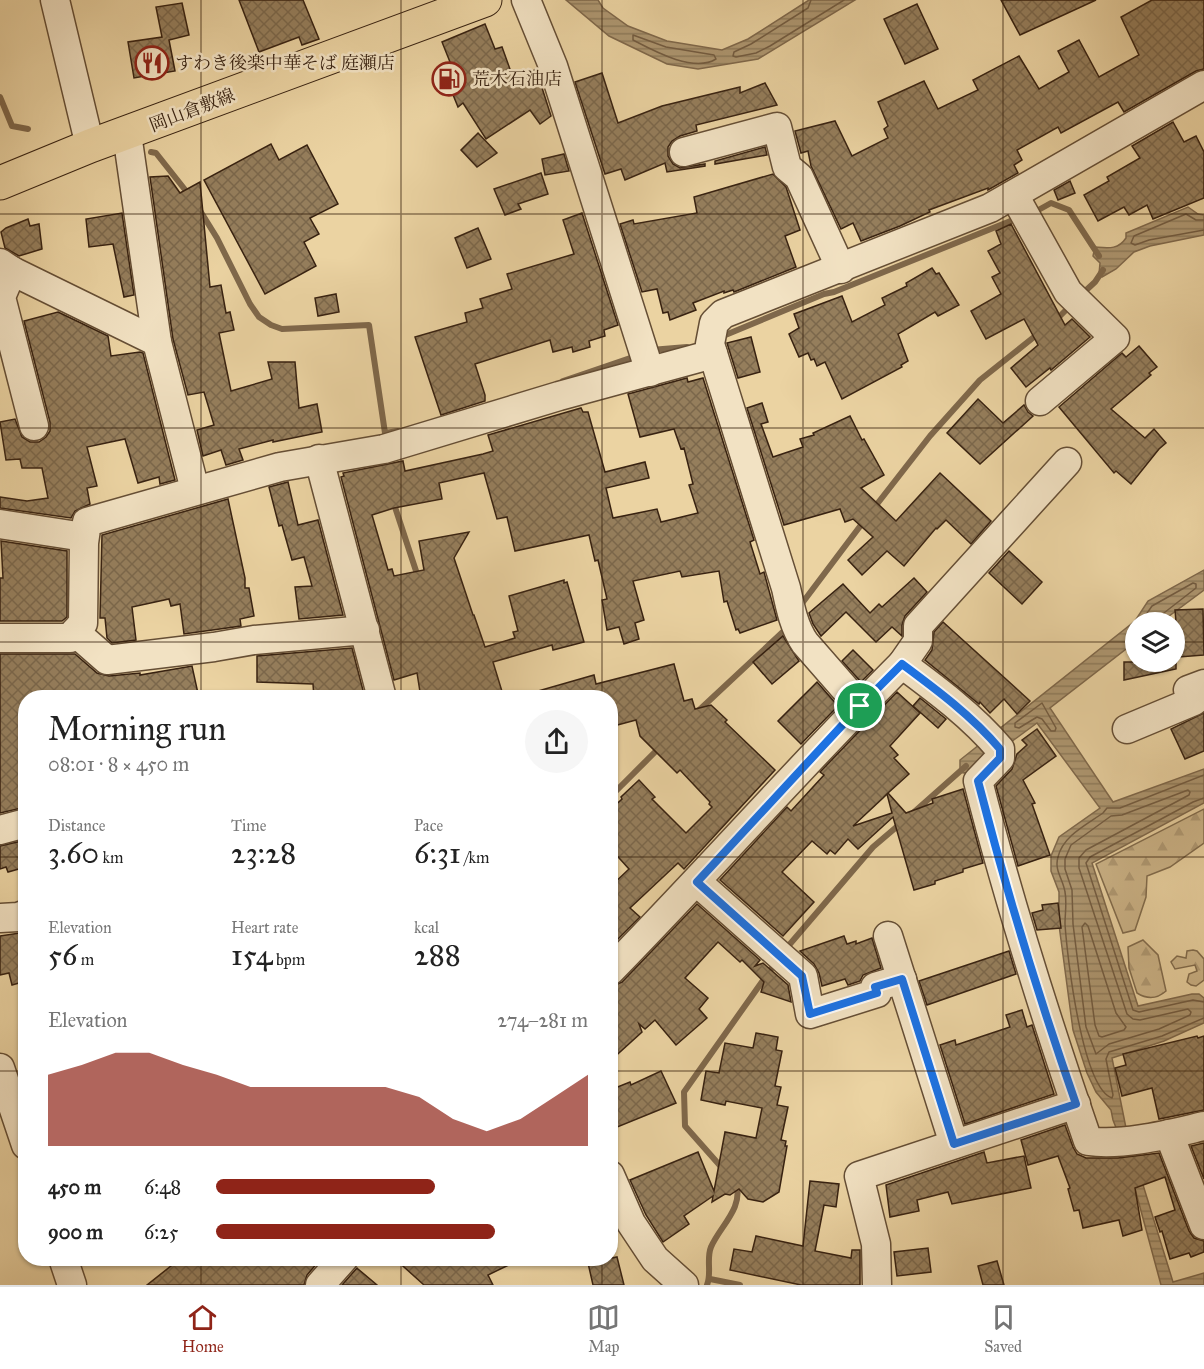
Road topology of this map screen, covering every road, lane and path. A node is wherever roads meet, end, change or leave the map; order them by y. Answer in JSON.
{"nodes":[{"id":1,"x":55,"y":0,"type":"edge"},
{"id":2,"x":485,"y":0,"type":"edge"},
{"id":3,"x":526,"y":0,"type":"edge"},
{"id":4,"x":1204,"y":85,"type":"edge"},
{"id":5,"x":127,"y":134,"type":"junction"},
{"id":6,"x":90,"y":146,"type":"junction"},
{"id":7,"x":684,"y":152,"type":"dead end"},
{"id":8,"x":0,"y":183,"type":"edge"},
{"id":9,"x":1021,"y":209,"type":"junction"},
{"id":10,"x":6,"y":267,"type":"edge"},
{"id":11,"x":841,"y":269,"type":"junction"},
{"id":12,"x":157,"y":342,"type":"junction"},
{"id":13,"x":713,"y":354,"type":"junction"},
{"id":14,"x":646,"y":360,"type":"junction"},
{"id":15,"x":11,"y":384,"type":"edge"},
{"id":16,"x":1040,"y":401,"type":"dead end"},
{"id":17,"x":34,"y":426,"type":"dead end"},
{"id":18,"x":319,"y":459,"type":"junction"},
{"id":19,"x":1067,"y":462,"type":"dead end"},
{"id":20,"x":195,"y":490,"type":"junction"},
{"id":21,"x":0,"y":525,"type":"edge"},
{"id":22,"x":84,"y":537,"type":"junction"},
{"id":23,"x":365,"y":630,"type":"junction"},
{"id":24,"x":75,"y":632,"type":"junction"},
{"id":25,"x":0,"y":638,"type":"edge"},
{"id":26,"x":902,"y":664,"type":"junction"},
{"id":27,"x":1204,"y":684,"type":"edge"},
{"id":28,"x":380,"y":690,"type":"edge"},
{"id":29,"x":860,"y":706,"type":"junction"},
{"id":30,"x":1127,"y":729,"type":"dead end"},
{"id":31,"x":18,"y":825,"type":"edge"},
{"id":32,"x":0,"y":830,"type":"edge"},
{"id":33,"x":697,"y":882,"type":"junction"},
{"id":34,"x":18,"y":915,"type":"edge"},
{"id":35,"x":0,"y":918,"type":"edge"},
{"id":36,"x":888,"y":936,"type":"dead end"},
{"id":37,"x":618,"y":963,"type":"edge"},
{"id":38,"x":902,"y":979,"type":"junction"},
{"id":39,"x":0,"y":1068,"type":"edge"},
{"id":40,"x":1076,"y":1104,"type":"junction"},
{"id":41,"x":18,"y":1121,"type":"edge"},
{"id":42,"x":1204,"y":1126,"type":"edge"},
{"id":43,"x":1169,"y":1134,"type":"junction"},
{"id":44,"x":954,"y":1144,"type":"junction"},
{"id":45,"x":618,"y":1193,"type":"edge"},
{"id":46,"x":1204,"y":1225,"type":"edge"},
{"id":47,"x":66,"y":1266,"type":"edge"},
{"id":48,"x":337,"y":1266,"type":"edge"},
{"id":49,"x":72,"y":1285,"type":"edge"},
{"id":50,"x":320,"y":1285,"type":"edge"},
{"id":51,"x":684,"y":1285,"type":"edge"},
{"id":52,"x":877,"y":1285,"type":"edge"}],
"edges":[{"from":1,"to":6,"type":"street"},
{"from":2,"to":5,"type":"main road","name":"岡山倉敷線"},
{"from":3,"to":14,"type":"street"},
{"from":4,"to":9,"type":"street"},
{"from":5,"to":6,"type":"main road","name":"岡山倉敷線"},
{"from":5,"to":12,"type":"street"},
{"from":6,"to":8,"type":"main road","name":"岡山倉敷線"},
{"from":7,"to":11,"type":"street"},
{"from":9,"to":11,"type":"street"},
{"from":9,"to":16,"type":"street"},
{"from":10,"to":12,"type":"street"},
{"from":10,"to":15,"type":"street"},
{"from":11,"to":13,"type":"street"},
{"from":12,"to":20,"type":"street"},
{"from":13,"to":14,"type":"street"},
{"from":13,"to":29,"type":"street"},
{"from":14,"to":18,"type":"street"},
{"from":15,"to":17,"type":"street"},
{"from":18,"to":20,"type":"street"},
{"from":18,"to":23,"type":"street"},
{"from":19,"to":26,"type":"street"},
{"from":20,"to":22,"type":"street"},
{"from":21,"to":22,"type":"street"},
{"from":22,"to":24,"type":"street"},
{"from":23,"to":24,"type":"street"},
{"from":23,"to":28,"type":"street"},
{"from":24,"to":25,"type":"street"},
{"from":26,"to":29,"type":"street"},
{"from":26,"to":40,"type":"street"},
{"from":27,"to":30,"type":"street"},
{"from":29,"to":33,"type":"street"},
{"from":31,"to":32,"type":"street"},
{"from":33,"to":37,"type":"street"},
{"from":33,"to":38,"type":"street"},
{"from":34,"to":35,"type":"street"},
{"from":36,"to":38,"type":"street"},
{"from":38,"to":44,"type":"street"},
{"from":39,"to":41,"type":"street"},
{"from":40,"to":43,"type":"street"},
{"from":40,"to":44,"type":"street"},
{"from":42,"to":43,"type":"street"},
{"from":43,"to":46,"type":"street"},
{"from":44,"to":52,"type":"street"},
{"from":45,"to":51,"type":"street"},
{"from":47,"to":49,"type":"street"},
{"from":48,"to":50,"type":"street"}]}
